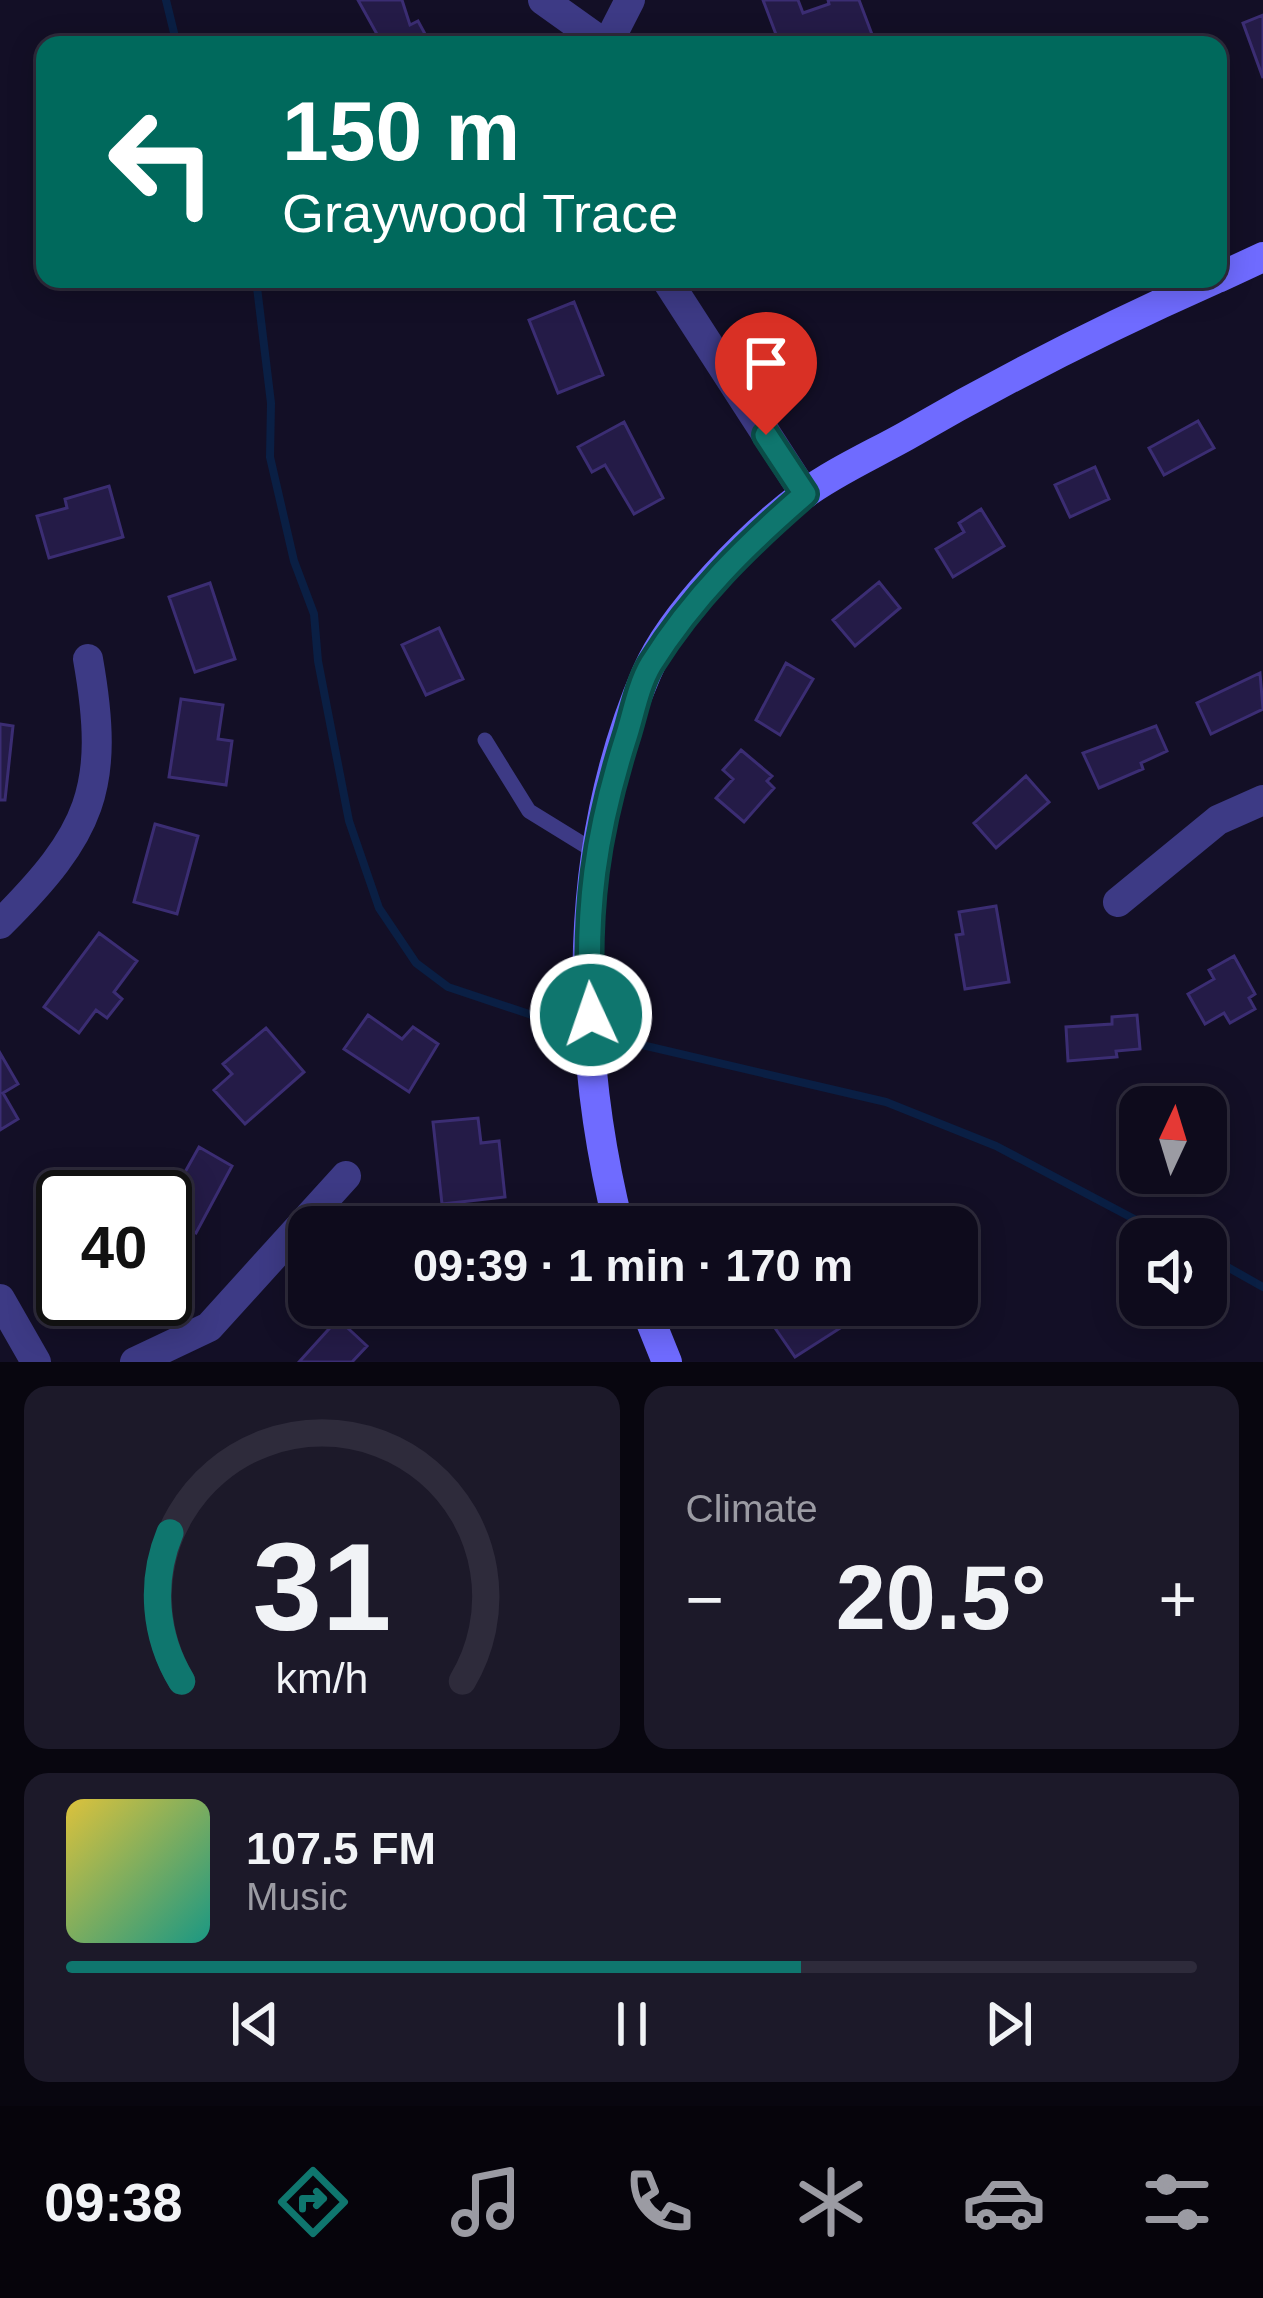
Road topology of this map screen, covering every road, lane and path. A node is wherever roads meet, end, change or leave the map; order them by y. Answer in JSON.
{"nodes":[{"id":1,"x":543,"y":0,"type":"edge"},
{"id":2,"x":630,"y":0,"type":"edge"},
{"id":3,"x":594,"y":36,"type":"edge"},
{"id":4,"x":612,"y":36,"type":"edge"},
{"id":5,"x":1263,"y":257,"type":"edge"},
{"id":6,"x":1227,"y":273,"type":"edge"},
{"id":7,"x":672,"y":288,"type":"edge"},
{"id":8,"x":1194,"y":288,"type":"edge"},
{"id":9,"x":805,"y":494,"type":"junction"},
{"id":10,"x":88,"y":659,"type":"dead end"},
{"id":11,"x":485,"y":740,"type":"dead end"},
{"id":12,"x":1263,"y":800,"type":"edge"},
{"id":13,"x":594,"y":851,"type":"junction"},
{"id":14,"x":1118,"y":902,"type":"dead end"},
{"id":15,"x":0,"y":924,"type":"edge"},
{"id":16,"x":346,"y":1175,"type":"dead end"},
{"id":17,"x":614,"y":1206,"type":"edge"},
{"id":18,"x":0,"y":1299,"type":"edge"},
{"id":19,"x":653,"y":1326,"type":"edge"},
{"id":20,"x":36,"y":1362,"type":"edge"},
{"id":21,"x":135,"y":1362,"type":"edge"},
{"id":22,"x":668,"y":1362,"type":"edge"}],
"edges":[{"from":1,"to":3,"type":"street"},
{"from":2,"to":4,"type":"street"},
{"from":5,"to":6,"type":"street"},
{"from":7,"to":9,"type":"street"},
{"from":8,"to":9,"type":"street"},
{"from":9,"to":13,"type":"street"},
{"from":10,"to":15,"type":"street"},
{"from":11,"to":13,"type":"lane"},
{"from":12,"to":14,"type":"street"},
{"from":13,"to":17,"type":"street"},
{"from":16,"to":21,"type":"street"},
{"from":18,"to":20,"type":"street"},
{"from":19,"to":22,"type":"street"}]}
